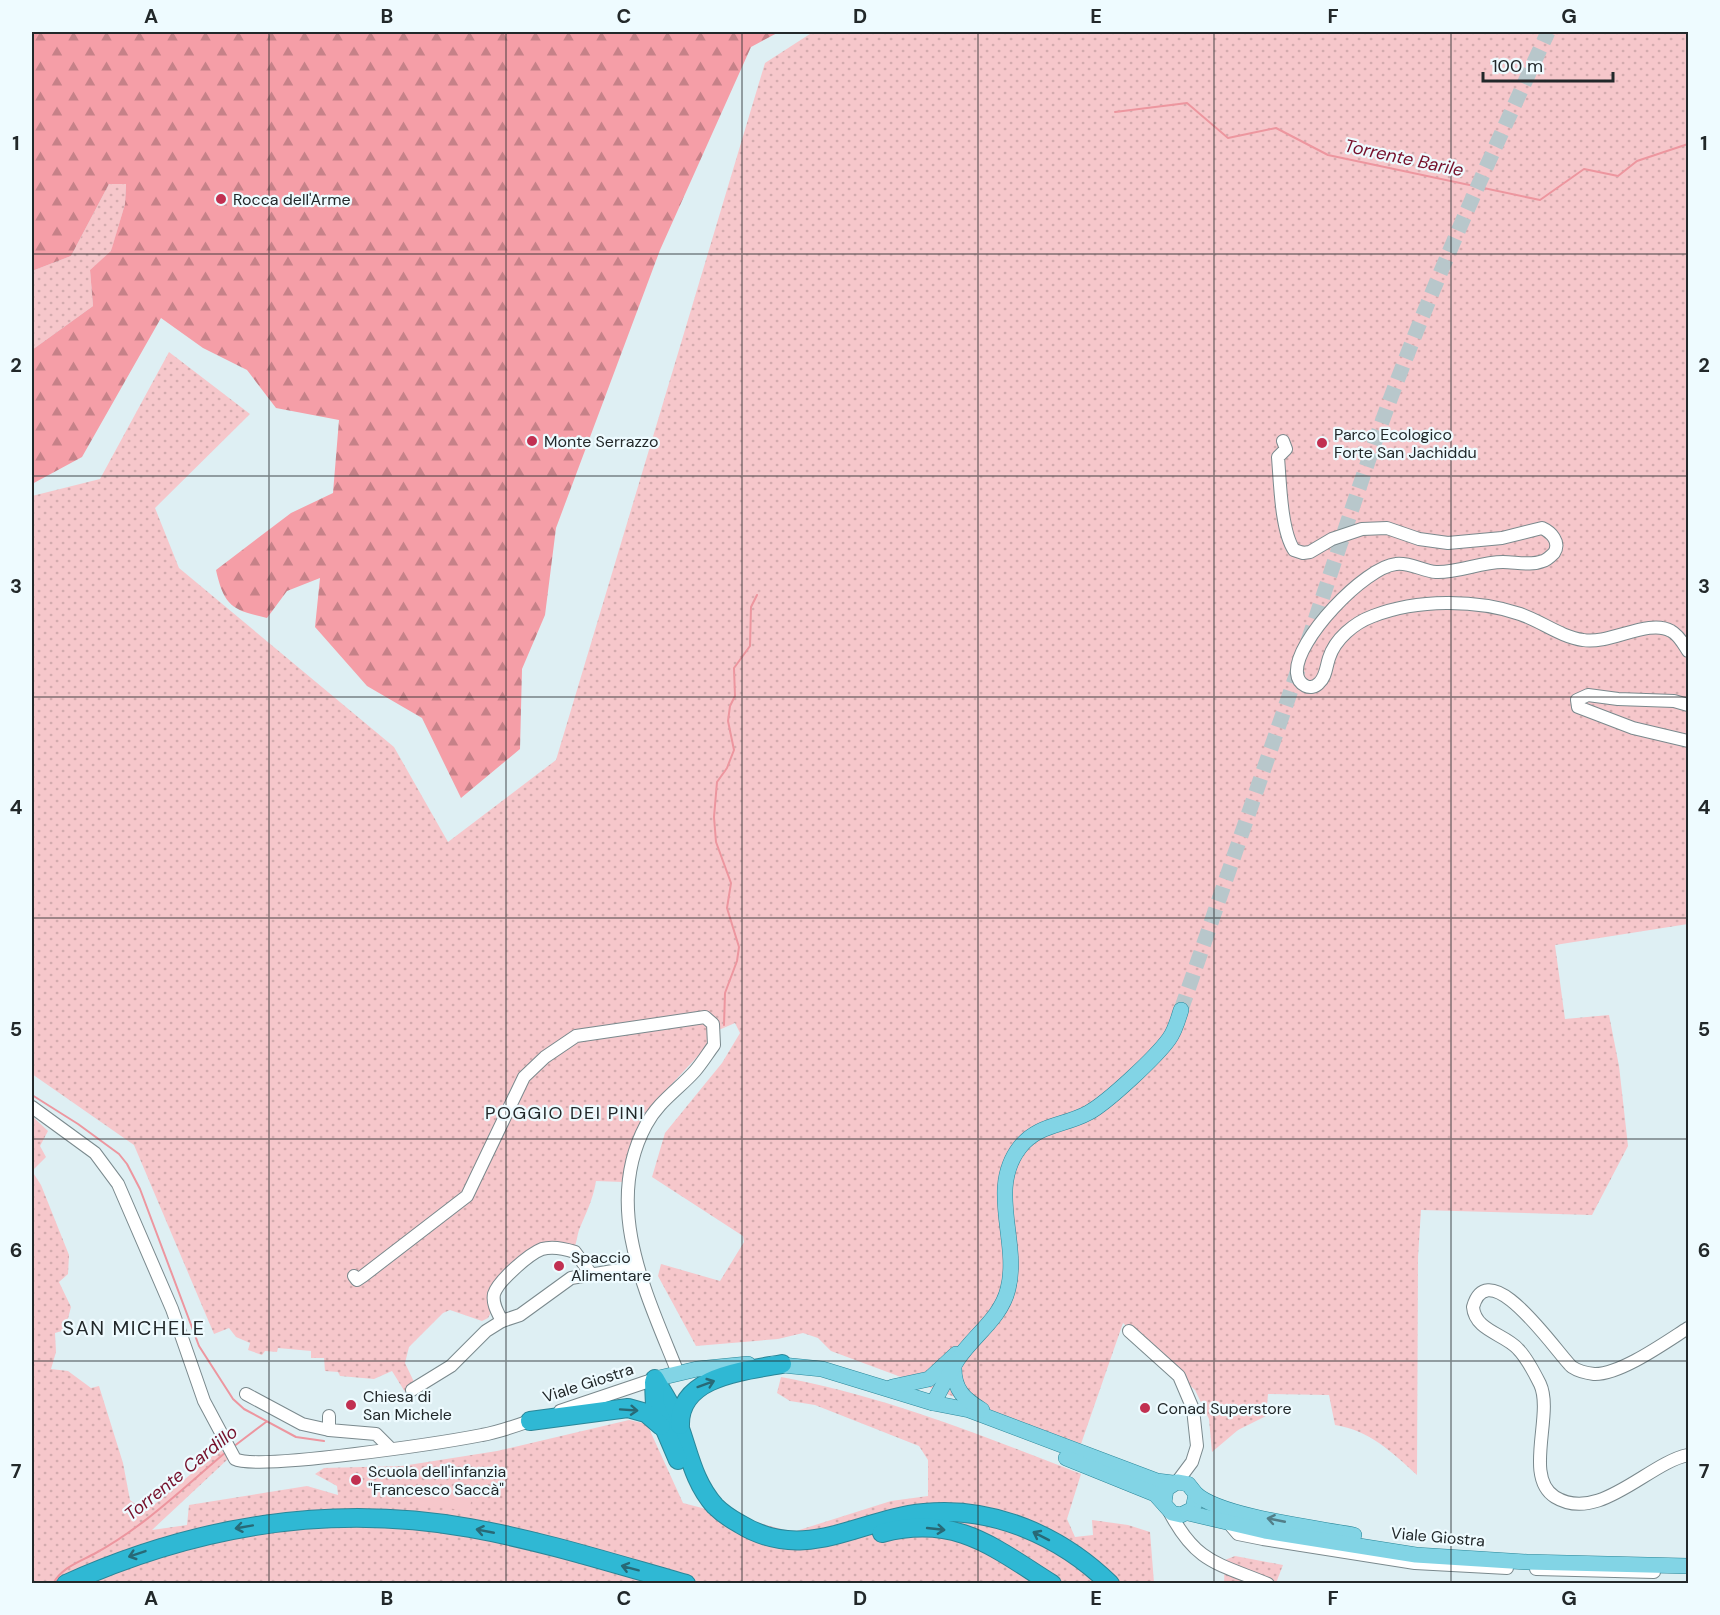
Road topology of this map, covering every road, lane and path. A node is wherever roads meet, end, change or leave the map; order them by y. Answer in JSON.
{"nodes":[{"id":1,"x":1283,"y":441,"type":"dead end"},
{"id":2,"x":1689,"y":651,"type":"edge"},
{"id":3,"x":1689,"y":705,"type":"edge"},
{"id":4,"x":1689,"y":741,"type":"edge"},
{"id":5,"x":1181,"y":1010,"type":"tunnel mouth"},
{"id":6,"x":32,"y":1107,"type":"edge"},
{"id":7,"x":637,"y":1267,"type":"junction"},
{"id":8,"x":591,"y":1274,"type":"junction"},
{"id":9,"x":354,"y":1276,"type":"dead end"},
{"id":10,"x":502,"y":1321,"type":"junction"},
{"id":11,"x":1689,"y":1328,"type":"edge"},
{"id":12,"x":1129,"y":1331,"type":"dead end"},
{"id":13,"x":782,"y":1364,"type":"junction"},
{"id":14,"x":947,"y":1369,"type":"junction"},
{"id":15,"x":678,"y":1373,"type":"junction"},
{"id":16,"x":655,"y":1379,"type":"junction"},
{"id":17,"x":888,"y":1388,"type":"junction"},
{"id":18,"x":412,"y":1390,"type":"dead end"},
{"id":19,"x":246,"y":1394,"type":"dead end"},
{"id":20,"x":933,"y":1402,"type":"junction"},
{"id":21,"x":329,"y":1416,"type":"dead end"},
{"id":22,"x":530,"y":1421,"type":"junction"},
{"id":23,"x":1013,"y":1427,"type":"junction"},
{"id":24,"x":329,"y":1430,"type":"junction"},
{"id":25,"x":674,"y":1432,"type":"junction"},
{"id":26,"x":390,"y":1448,"type":"junction"},
{"id":27,"x":1689,"y":1455,"type":"edge"},
{"id":28,"x":1192,"y":1462,"type":"junction"},
{"id":29,"x":1175,"y":1482,"type":"junction"},
{"id":30,"x":1194,"y":1491,"type":"junction"},
{"id":31,"x":1166,"y":1507,"type":"junction"},
{"id":32,"x":1187,"y":1514,"type":"junction"},
{"id":33,"x":1226,"y":1520,"type":"junction"},
{"id":34,"x":857,"y":1536,"type":"junction"},
{"id":35,"x":1181,"y":1536,"type":"junction"},
{"id":36,"x":1689,"y":1557,"type":"edge"},
{"id":37,"x":1689,"y":1566,"type":"edge"},
{"id":38,"x":1689,"y":1572,"type":"edge"},
{"id":39,"x":1046,"y":1580,"type":"edge"},
{"id":40,"x":66,"y":1584,"type":"edge"},
{"id":41,"x":686,"y":1584,"type":"edge"},
{"id":42,"x":1110,"y":1584,"type":"edge"},
{"id":43,"x":1268,"y":1584,"type":"edge"}],
"edges":[{"from":1,"to":2,"type":"street"},
{"from":3,"to":4,"type":"street"},
{"from":5,"to":14,"type":"main road"},
{"from":6,"to":26,"type":"street","name":"Viale Giostra"},
{"from":7,"to":8,"type":"street"},
{"from":7,"to":9,"type":"street"},
{"from":7,"to":15,"type":"street"},
{"from":8,"to":10,"type":"street"},
{"from":8,"to":10,"type":"street"},
{"from":10,"to":18,"type":"street"},
{"from":11,"to":27,"type":"street"},
{"from":12,"to":28,"type":"street"},
{"from":13,"to":15,"type":"main road","name":"Viale Giostra"},
{"from":13,"to":17,"type":"main road","name":"Viale Giostra"},
{"from":25,"to":13,"type":"highway","one_way":true},
{"from":14,"to":17,"type":"main road"},
{"from":14,"to":20,"type":"main road"},
{"from":14,"to":23,"type":"main road"},
{"from":15,"to":16,"type":"main road","name":"Viale Giostra"},
{"from":16,"to":22,"type":"street","name":"Viale Giostra"},
{"from":16,"to":25,"type":"highway"},
{"from":17,"to":20,"type":"main road","name":"Viale Giostra"},
{"from":19,"to":24,"type":"street"},
{"from":20,"to":23,"type":"main road","name":"Viale Giostra"},
{"from":20,"to":31,"type":"main road","name":"Viale Giostra"},
{"from":21,"to":24,"type":"street"},
{"from":22,"to":25,"type":"highway","one_way":true},
{"from":22,"to":26,"type":"street","name":"Viale Giostra"},
{"from":23,"to":29,"type":"main road","name":"Viale Giostra"},
{"from":24,"to":26,"type":"street"},
{"from":25,"to":34,"type":"highway"},
{"from":28,"to":29,"type":"street"},
{"from":28,"to":30,"type":"street"},
{"from":29,"to":30,"type":"main road"},
{"from":29,"to":31,"type":"main road"},
{"from":30,"to":32,"type":"main road"},
{"from":36,"to":30,"type":"main road","name":"Viale Giostra","one_way":true},
{"from":31,"to":32,"type":"main road"},
{"from":31,"to":35,"type":"street"},
{"from":32,"to":33,"type":"main road","name":"Viale Giostra"},
{"from":32,"to":35,"type":"street"},
{"from":33,"to":37,"type":"main road","name":"Viale Giostra"},
{"from":33,"to":38,"type":"street"},
{"from":34,"to":39,"type":"highway","one_way":true},
{"from":42,"to":34,"type":"highway","one_way":true},
{"from":35,"to":43,"type":"street"},
{"from":41,"to":40,"type":"highway","one_way":true}]}
